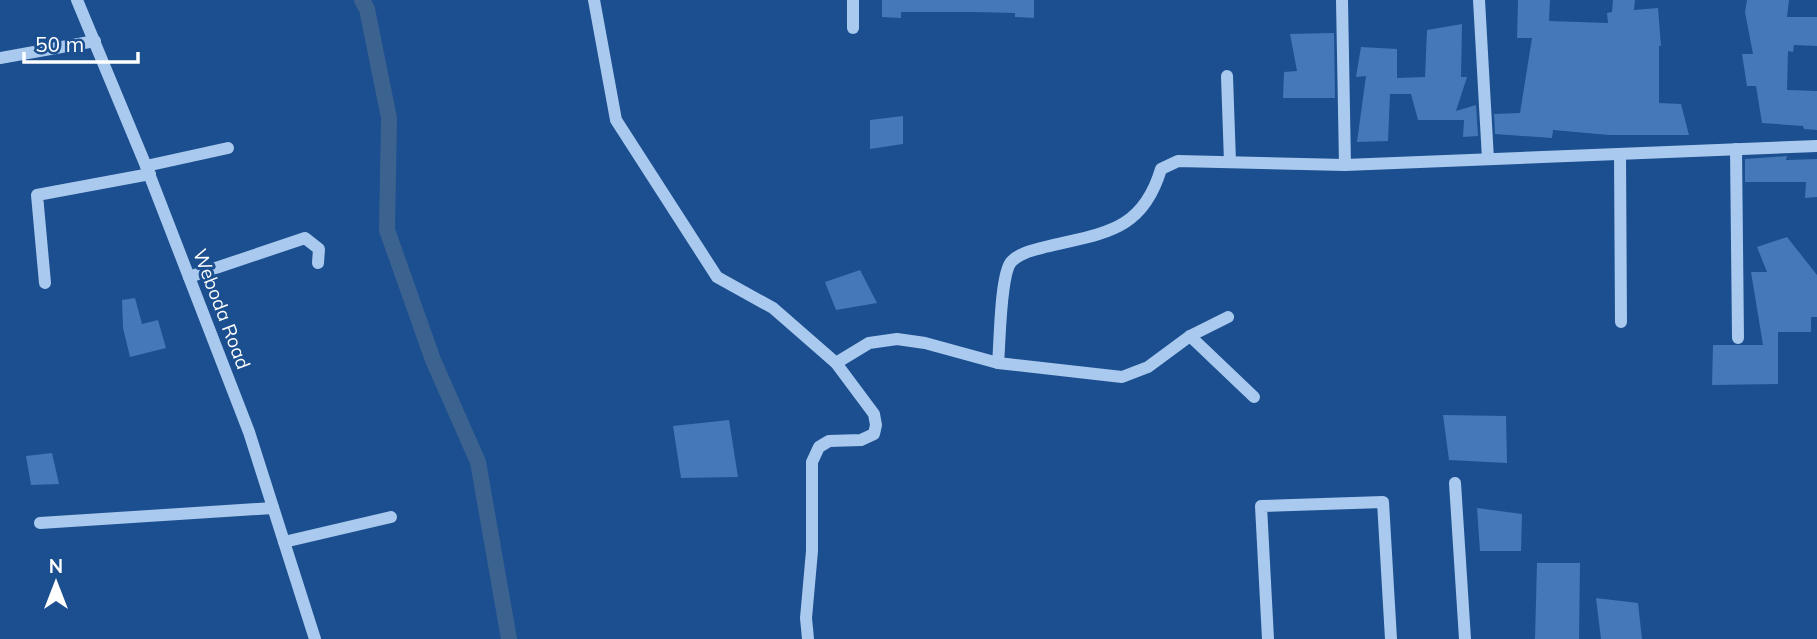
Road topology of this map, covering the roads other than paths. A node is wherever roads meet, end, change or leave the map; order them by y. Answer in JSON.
{"nodes":[{"id":1,"x":77,"y":0,"type":"edge"},
{"id":2,"x":594,"y":0,"type":"edge"},
{"id":3,"x":853,"y":0,"type":"edge"},
{"id":4,"x":1342,"y":0,"type":"edge"},
{"id":5,"x":1479,"y":0,"type":"edge"},
{"id":6,"x":853,"y":28,"type":"dead end"},
{"id":7,"x":95,"y":41,"type":"junction"},
{"id":8,"x":0,"y":58,"type":"edge"},
{"id":9,"x":1227,"y":76,"type":"dead end"},
{"id":10,"x":1817,"y":146,"type":"edge"},
{"id":11,"x":228,"y":148,"type":"dead end"},
{"id":12,"x":1736,"y":149,"type":"junction"},
{"id":13,"x":1620,"y":154,"type":"junction"},
{"id":14,"x":1488,"y":159,"type":"junction"},
{"id":15,"x":1230,"y":162,"type":"junction"},
{"id":16,"x":1345,"y":164,"type":"junction"},
{"id":17,"x":148,"y":170,"type":"junction"},
{"id":18,"x":318,"y":263,"type":"dead end"},
{"id":19,"x":189,"y":277,"type":"junction"},
{"id":20,"x":45,"y":283,"type":"dead end"},
{"id":21,"x":1228,"y":317,"type":"dead end"},
{"id":22,"x":1621,"y":322,"type":"dead end"},
{"id":23,"x":1189,"y":337,"type":"junction"},
{"id":24,"x":1738,"y":338,"type":"dead end"},
{"id":25,"x":836,"y":363,"type":"junction"},
{"id":26,"x":998,"y":363,"type":"junction"},
{"id":27,"x":1254,"y":397,"type":"dead end"},
{"id":28,"x":1455,"y":483,"type":"dead end"},
{"id":29,"x":273,"y":508,"type":"junction"},
{"id":30,"x":391,"y":517,"type":"dead end"},
{"id":31,"x":40,"y":523,"type":"dead end"},
{"id":32,"x":284,"y":542,"type":"junction"},
{"id":33,"x":315,"y":639,"type":"edge"},
{"id":34,"x":808,"y":639,"type":"edge"},
{"id":35,"x":1268,"y":639,"type":"edge"},
{"id":36,"x":1391,"y":639,"type":"edge"},
{"id":37,"x":1465,"y":639,"type":"edge"}],
"edges":[{"from":1,"to":7,"type":"street","name":"Weboda Road"},
{"from":2,"to":25,"type":"street"},
{"from":3,"to":6,"type":"street"},
{"from":4,"to":16,"type":"street"},
{"from":5,"to":14,"type":"street"},
{"from":7,"to":8,"type":"street"},
{"from":7,"to":17,"type":"street","name":"Weboda Road"},
{"from":9,"to":15,"type":"street"},
{"from":10,"to":12,"type":"street"},
{"from":11,"to":17,"type":"street"},
{"from":12,"to":13,"type":"street"},
{"from":12,"to":24,"type":"street"},
{"from":13,"to":14,"type":"street"},
{"from":13,"to":22,"type":"street"},
{"from":14,"to":16,"type":"street"},
{"from":15,"to":16,"type":"street"},
{"from":15,"to":26,"type":"street"},
{"from":17,"to":19,"type":"street","name":"Weboda Road"},
{"from":17,"to":20,"type":"street"},
{"from":18,"to":19,"type":"street"},
{"from":19,"to":29,"type":"street","name":"Weboda Road"},
{"from":21,"to":23,"type":"street"},
{"from":23,"to":26,"type":"street"},
{"from":23,"to":27,"type":"street"},
{"from":25,"to":26,"type":"street"},
{"from":25,"to":34,"type":"street"},
{"from":28,"to":37,"type":"street"},
{"from":29,"to":31,"type":"street"},
{"from":29,"to":32,"type":"street","name":"Weboda Road"},
{"from":30,"to":32,"type":"street"},
{"from":32,"to":33,"type":"street","name":"Weboda Road"},
{"from":35,"to":36,"type":"street"}]}
